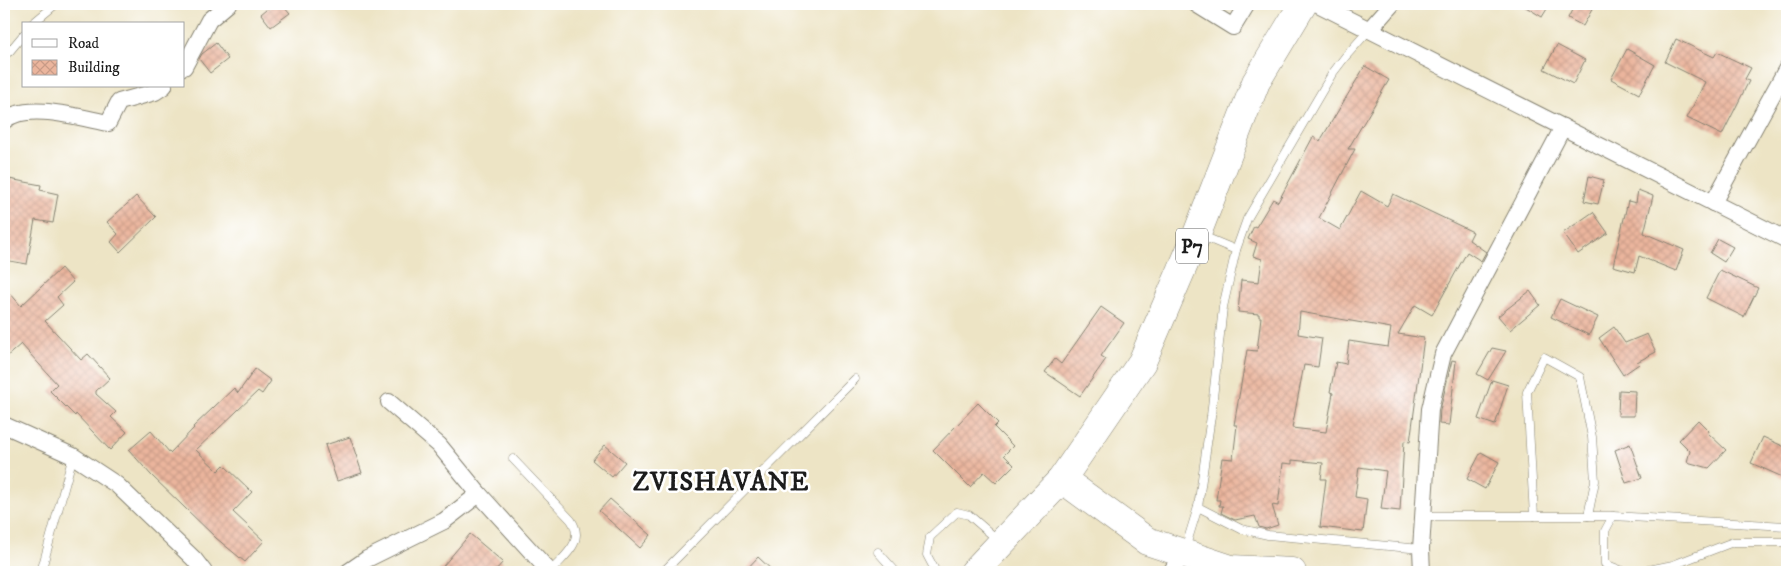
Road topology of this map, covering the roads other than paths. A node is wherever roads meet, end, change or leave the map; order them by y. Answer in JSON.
{"nodes":[{"id":1,"x":56,"y":4,"type":"edge"},
{"id":2,"x":228,"y":4,"type":"edge"},
{"id":3,"x":1196,"y":4,"type":"edge"},
{"id":4,"x":1247,"y":4,"type":"edge"},
{"id":5,"x":1303,"y":4,"type":"edge"},
{"id":6,"x":1318,"y":4,"type":"edge"},
{"id":7,"x":1392,"y":4,"type":"edge"},
{"id":8,"x":34,"y":22,"type":"edge"},
{"id":9,"x":1369,"y":30,"type":"junction"},
{"id":10,"x":22,"y":36,"type":"edge"},
{"id":11,"x":4,"y":51,"type":"edge"},
{"id":12,"x":185,"y":65,"type":"edge"},
{"id":13,"x":1787,"y":68,"type":"edge"},
{"id":14,"x":161,"y":88,"type":"edge"},
{"id":15,"x":4,"y":121,"type":"edge"},
{"id":16,"x":1563,"y":127,"type":"junction"},
{"id":17,"x":1713,"y":202,"type":"junction"},
{"id":18,"x":1197,"y":234,"type":"junction"},
{"id":19,"x":1787,"y":240,"type":"edge"},
{"id":20,"x":1236,"y":250,"type":"junction"},
{"id":21,"x":855,"y":379,"type":"dead end"},
{"id":22,"x":389,"y":402,"type":"dead end"},
{"id":23,"x":4,"y":425,"type":"edge"},
{"id":24,"x":73,"y":456,"type":"junction"},
{"id":25,"x":513,"y":459,"type":"dead end"},
{"id":26,"x":1062,"y":479,"type":"junction"},
{"id":27,"x":479,"y":494,"type":"junction"},
{"id":28,"x":1198,"y":507,"type":"junction"},
{"id":29,"x":1423,"y":516,"type":"junction"},
{"id":30,"x":1534,"y":516,"type":"junction"},
{"id":31,"x":1588,"y":516,"type":"junction"},
{"id":32,"x":1613,"y":516,"type":"junction"},
{"id":33,"x":1787,"y":526,"type":"edge"},
{"id":34,"x":1787,"y":542,"type":"edge"},
{"id":35,"x":1001,"y":543,"type":"junction"},
{"id":36,"x":1421,"y":549,"type":"junction"},
{"id":37,"x":878,"y":552,"type":"dead end"},
{"id":38,"x":1177,"y":563,"type":"edge"},
{"id":39,"x":41,"y":572,"type":"edge"},
{"id":40,"x":204,"y":572,"type":"edge"},
{"id":41,"x":348,"y":572,"type":"edge"},
{"id":42,"x":550,"y":572,"type":"edge"},
{"id":43,"x":663,"y":572,"type":"edge"},
{"id":44,"x":896,"y":572,"type":"edge"},
{"id":45,"x":936,"y":572,"type":"edge"},
{"id":46,"x":974,"y":572,"type":"edge"},
{"id":47,"x":1292,"y":572,"type":"edge"},
{"id":48,"x":1422,"y":572,"type":"edge"},
{"id":49,"x":1625,"y":572,"type":"edge"},
{"id":50,"x":1639,"y":572,"type":"edge"}],
"edges":[{"from":1,"to":8,"type":"lane"},
{"from":2,"to":12,"type":"street"},
{"from":3,"to":4,"type":"street"},
{"from":5,"to":18,"type":"highway","number":"P7"},
{"from":6,"to":9,"type":"street"},
{"from":7,"to":9,"type":"street"},
{"from":9,"to":16,"type":"street"},
{"from":9,"to":20,"type":"lane"},
{"from":10,"to":11,"type":"lane"},
{"from":13,"to":17,"type":"street"},
{"from":14,"to":15,"type":"street"},
{"from":16,"to":17,"type":"street"},
{"from":16,"to":29,"type":"street"},
{"from":17,"to":19,"type":"street"},
{"from":18,"to":20,"type":"lane"},
{"from":18,"to":26,"type":"highway","number":"P7"},
{"from":20,"to":28,"type":"lane"},
{"from":21,"to":43,"type":"lane"},
{"from":22,"to":27,"type":"street"},
{"from":23,"to":24,"type":"street"},
{"from":24,"to":39,"type":"lane"},
{"from":24,"to":40,"type":"street"},
{"from":25,"to":42,"type":"lane"},
{"from":26,"to":35,"type":"highway","number":"P7"},
{"from":26,"to":38,"type":"highway"},
{"from":27,"to":41,"type":"street"},
{"from":27,"to":42,"type":"street"},
{"from":28,"to":36,"type":"lane"},
{"from":28,"to":38,"type":"lane"},
{"from":29,"to":30,"type":"lane"},
{"from":29,"to":36,"type":"street"},
{"from":30,"to":31,"type":"lane"},
{"from":30,"to":31,"type":"lane"},
{"from":31,"to":32,"type":"lane"},
{"from":32,"to":33,"type":"lane"},
{"from":32,"to":49,"type":"lane"},
{"from":34,"to":50,"type":"lane"},
{"from":35,"to":45,"type":"lane"},
{"from":35,"to":46,"type":"highway","number":"P7"},
{"from":36,"to":48,"type":"street"},
{"from":37,"to":44,"type":"lane"},
{"from":38,"to":47,"type":"highway"}]}
